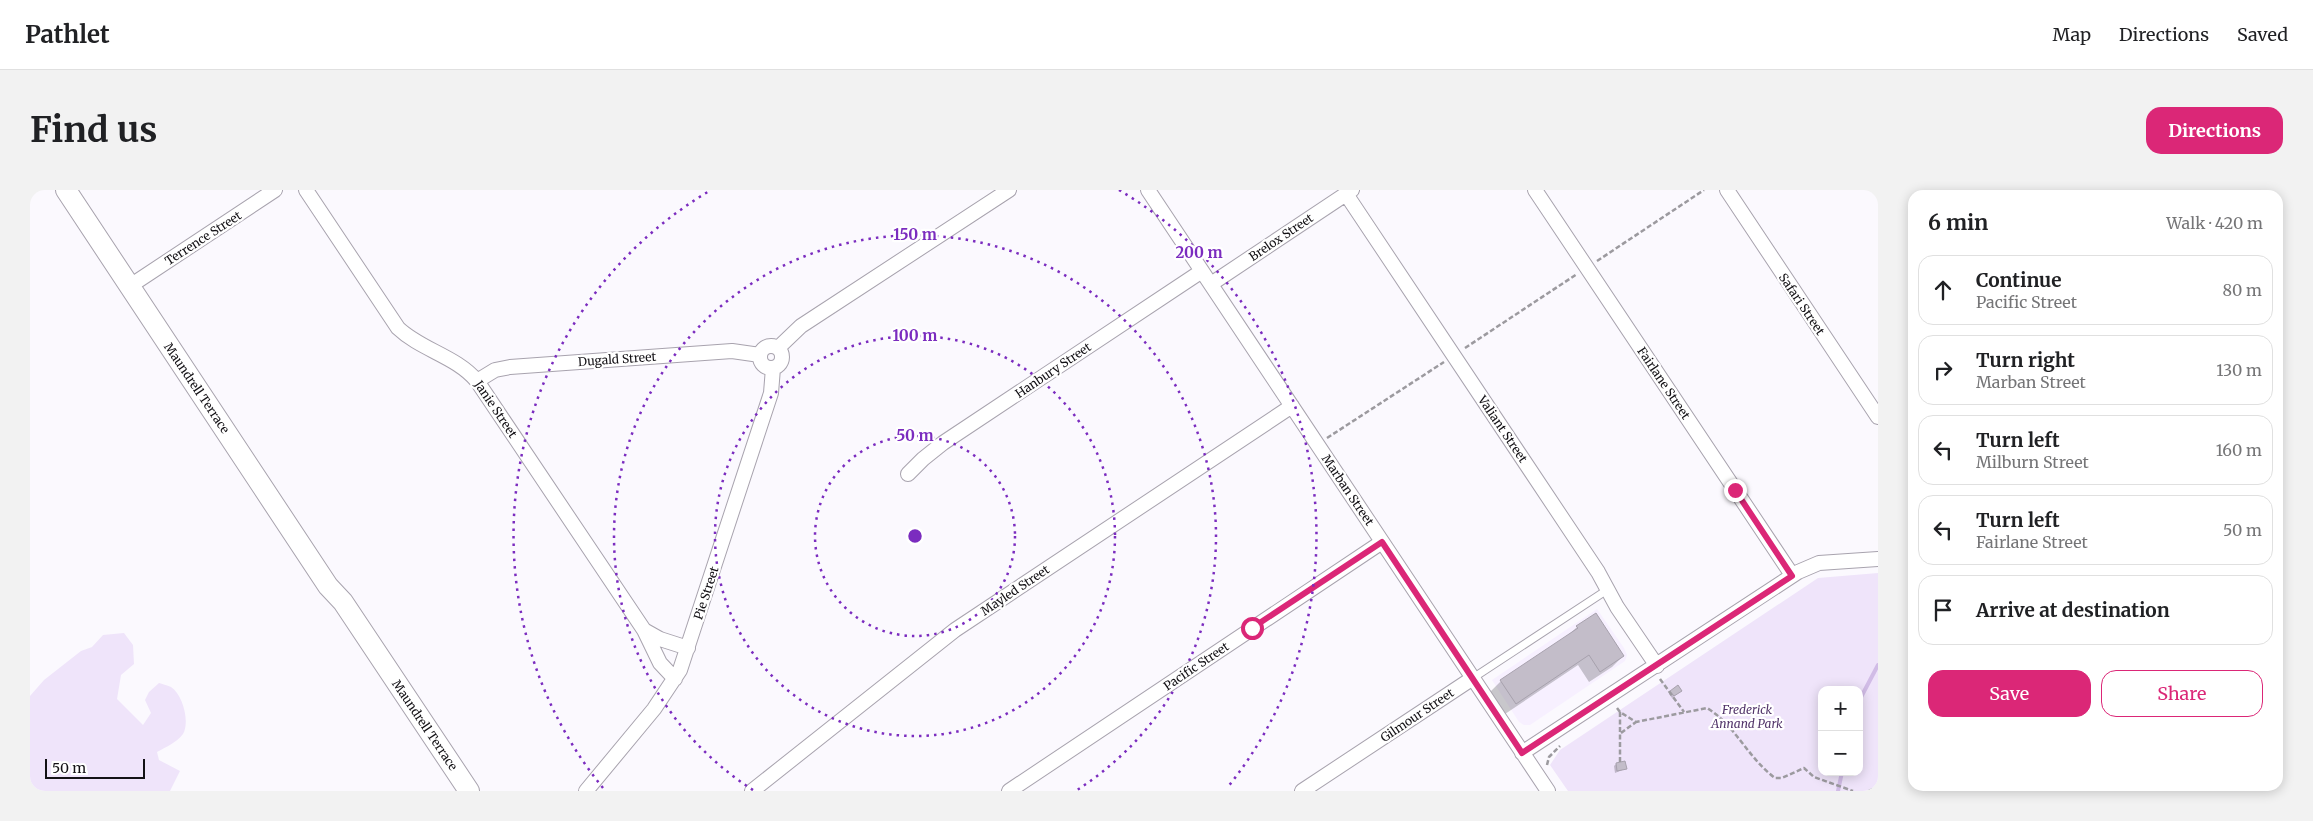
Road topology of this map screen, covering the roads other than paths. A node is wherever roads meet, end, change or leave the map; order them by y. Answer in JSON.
{"nodes":[{"id":1,"x":66,"y":190,"type":"edge"},
{"id":2,"x":276,"y":190,"type":"edge"},
{"id":3,"x":307,"y":190,"type":"edge"},
{"id":4,"x":1010,"y":190,"type":"edge"},
{"id":5,"x":1148,"y":190,"type":"edge"},
{"id":6,"x":1535,"y":190,"type":"edge"},
{"id":7,"x":1727,"y":190,"type":"edge"},
{"id":8,"x":1349,"y":192,"type":"edge"},
{"id":9,"x":1202,"y":271,"type":"junction"},
{"id":10,"x":1210,"y":284,"type":"junction"},
{"id":11,"x":130,"y":286,"type":"junction"},
{"id":12,"x":778,"y":348,"type":"junction"},
{"id":13,"x":760,"y":355,"type":"junction"},
{"id":14,"x":773,"y":368,"type":"junction"},
{"id":15,"x":477,"y":381,"type":"junction"},
{"id":16,"x":1292,"y":406,"type":"junction"},
{"id":17,"x":1878,"y":417,"type":"edge"},
{"id":18,"x":908,"y":474,"type":"dead end"},
{"id":19,"x":1382,"y":542,"type":"junction"},
{"id":20,"x":1878,"y":558,"type":"edge"},
{"id":21,"x":1792,"y":576,"type":"junction"},
{"id":22,"x":328,"y":586,"type":"junction"},
{"id":23,"x":1607,"y":590,"type":"junction"},
{"id":24,"x":644,"y":630,"type":"junction"},
{"id":25,"x":688,"y":648,"type":"junction"},
{"id":26,"x":1661,"y":673,"type":"junction"},
{"id":27,"x":1473,"y":678,"type":"junction"},
{"id":28,"x":675,"y":679,"type":"junction"},
{"id":29,"x":1522,"y":753,"type":"junction"},
{"id":30,"x":592,"y":789,"type":"edge"},
{"id":31,"x":458,"y":791,"type":"edge"},
{"id":32,"x":469,"y":791,"type":"edge"},
{"id":33,"x":752,"y":791,"type":"edge"},
{"id":34,"x":1009,"y":791,"type":"edge"},
{"id":35,"x":1302,"y":791,"type":"edge"},
{"id":36,"x":1548,"y":791,"type":"edge"}],
"edges":[{"from":1,"to":11,"type":"main road","name":"Maundrell Terrace"},
{"from":2,"to":11,"type":"street","name":"Terrence Street"},
{"from":3,"to":15,"type":"street","name":"Janie Street"},
{"from":4,"to":12,"type":"street"},
{"from":5,"to":9,"type":"street","name":"Marban Street"},
{"from":6,"to":21,"type":"street","name":"Fairlane Street"},
{"from":7,"to":17,"type":"street","name":"Safari Street"},
{"from":8,"to":10,"type":"street","name":"Brelox Street"},
{"from":8,"to":23,"type":"street","name":"Valiant Street"},
{"from":9,"to":10,"type":"street","name":"Marban Street"},
{"from":9,"to":18,"type":"street","name":"Hanbury Street"},
{"from":10,"to":16,"type":"street","name":"Marban Street"},
{"from":11,"to":22,"type":"main road","name":"Maundrell Terrace"},
{"from":12,"to":13,"type":"street"},
{"from":12,"to":14,"type":"street"},
{"from":13,"to":14,"type":"street"},
{"from":13,"to":15,"type":"street","name":"Dugald Street"},
{"from":14,"to":25,"type":"street","name":"Pie Street"},
{"from":15,"to":24,"type":"street","name":"Janie Street"},
{"from":16,"to":19,"type":"street","name":"Marban Street"},
{"from":16,"to":33,"type":"street","name":"Mayled Street"},
{"from":19,"to":27,"type":"street","name":"Marban Street"},
{"from":19,"to":34,"type":"street","name":"Pacific Street"},
{"from":20,"to":21,"type":"street"},
{"from":21,"to":26,"type":"street"},
{"from":22,"to":31,"type":"main road","name":"Maundrell Terrace"},
{"from":22,"to":32,"type":"main road","name":"Maundrell Terrace"},
{"from":23,"to":26,"type":"street","name":"Valiant Street"},
{"from":23,"to":27,"type":"lane","name":"Gilmour Street"},
{"from":24,"to":25,"type":"street","name":"Janie Street"},
{"from":24,"to":28,"type":"street","name":"Janie Street"},
{"from":25,"to":28,"type":"street","name":"Pie Street"},
{"from":26,"to":29,"type":"street"},
{"from":27,"to":29,"type":"street","name":"Marban Street"},
{"from":27,"to":35,"type":"street","name":"Gilmour Street"},
{"from":28,"to":30,"type":"street","name":"Pie Street"},
{"from":29,"to":36,"type":"street","name":"Marban Street"}]}
